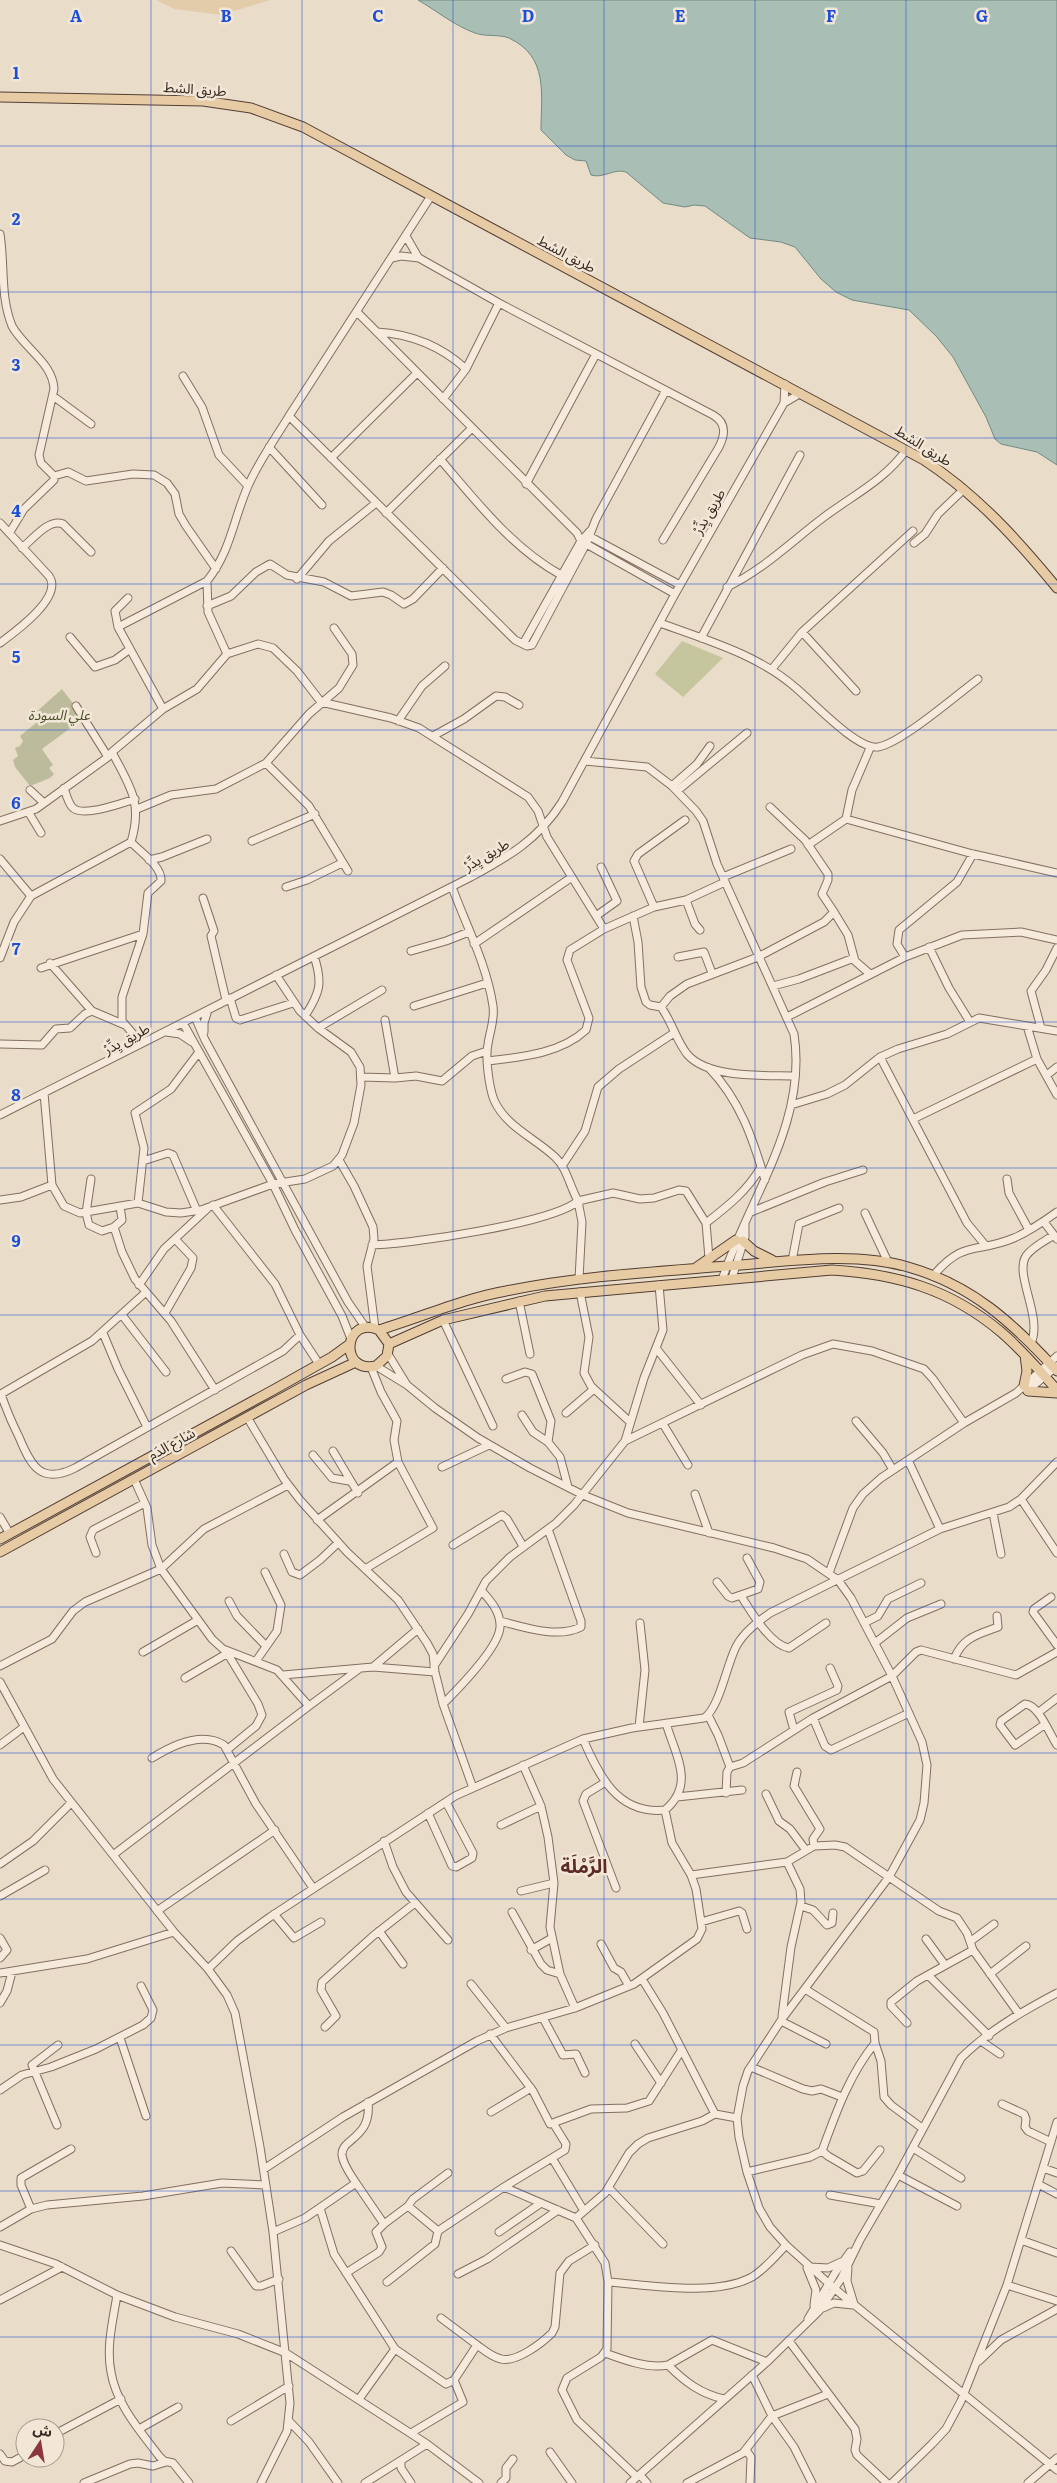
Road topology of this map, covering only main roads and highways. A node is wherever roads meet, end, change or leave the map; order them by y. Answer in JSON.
{"nodes":[{"id":1,"x":0,"y":97,"type":"edge"},
{"id":2,"x":1057,"y":588,"type":"edge"},
{"id":3,"x":777,"y":1262,"type":"junction"},
{"id":4,"x":696,"y":1268,"type":"junction"},
{"id":5,"x":373,"y":1329,"type":"junction"},
{"id":6,"x":350,"y":1342,"type":"junction"},
{"id":7,"x":389,"y":1344,"type":"junction"},
{"id":8,"x":1024,"y":1355,"type":"junction"},
{"id":9,"x":356,"y":1362,"type":"junction"},
{"id":10,"x":1054,"y":1367,"type":"edge"},
{"id":11,"x":1057,"y":1391,"type":"edge"},
{"id":12,"x":0,"y":1539,"type":"edge"},
{"id":13,"x":0,"y":1552,"type":"edge"}],
"edges":[{"from":1,"to":2,"type":"main road","name":"طريق الشط"},
{"from":3,"to":4,"type":"main road"},
{"from":3,"to":4,"type":"main road"},
{"from":3,"to":10,"type":"main road"},
{"from":4,"to":5,"type":"main road"},
{"from":5,"to":6,"type":"main road"},
{"from":5,"to":7,"type":"main road"},
{"from":6,"to":9,"type":"main road"},
{"from":6,"to":12,"type":"main road","name":"شارع الدَم"},
{"from":7,"to":8,"type":"main road"},
{"from":7,"to":9,"type":"main road"},
{"from":8,"to":11,"type":"main road"},
{"from":8,"to":11,"type":"main road"},
{"from":9,"to":13,"type":"main road","name":"شارع الدَم"}]}
